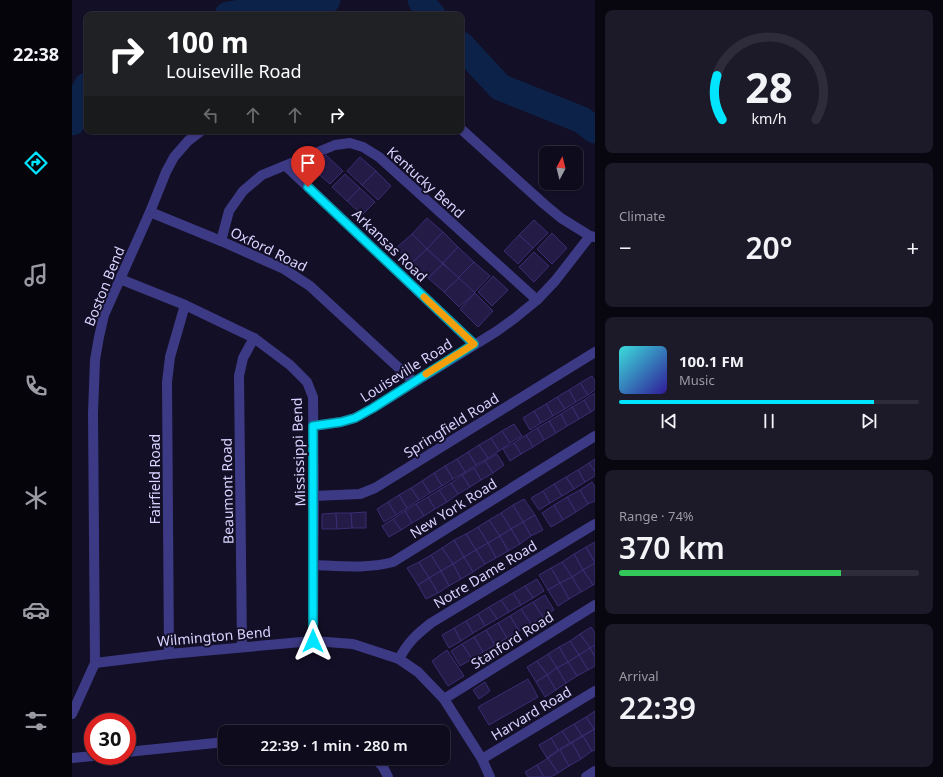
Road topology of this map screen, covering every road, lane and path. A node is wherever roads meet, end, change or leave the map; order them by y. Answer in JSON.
{"nodes":[{"id":1,"x":464,"y":132,"type":"edge"},
{"id":2,"x":197,"y":134,"type":"edge"},
{"id":3,"x":286,"y":166,"type":"junction"},
{"id":4,"x":150,"y":212,"type":"junction"},
{"id":5,"x":593,"y":236,"type":"edge"},
{"id":6,"x":221,"y":241,"type":"junction"},
{"id":7,"x":120,"y":279,"type":"junction"},
{"id":8,"x":537,"y":300,"type":"junction"},
{"id":9,"x":185,"y":305,"type":"junction"},
{"id":10,"x":254,"y":338,"type":"junction"},
{"id":11,"x":474,"y":344,"type":"junction"},
{"id":12,"x":595,"y":352,"type":"edge"},
{"id":13,"x":414,"y":382,"type":"junction"},
{"id":14,"x":313,"y":426,"type":"junction"},
{"id":15,"x":595,"y":436,"type":"edge"},
{"id":16,"x":314,"y":496,"type":"junction"},
{"id":17,"x":595,"y":524,"type":"edge"},
{"id":18,"x":314,"y":565,"type":"junction"},
{"id":19,"x":595,"y":605,"type":"edge"},
{"id":20,"x":313,"y":641,"type":"junction"},
{"id":21,"x":242,"y":646,"type":"junction"},
{"id":22,"x":169,"y":654,"type":"junction"},
{"id":23,"x":399,"y":659,"type":"junction"},
{"id":24,"x":95,"y":663,"type":"junction"},
{"id":25,"x":595,"y":691,"type":"edge"},
{"id":26,"x":444,"y":699,"type":"junction"},
{"id":27,"x":72,"y":714,"type":"edge"},
{"id":28,"x":218,"y":743,"type":"edge"},
{"id":29,"x":136,"y":751,"type":"edge"},
{"id":30,"x":84,"y":757,"type":"edge"},
{"id":31,"x":72,"y":758,"type":"edge"},
{"id":32,"x":482,"y":759,"type":"junction"},
{"id":33,"x":381,"y":765,"type":"edge"},
{"id":34,"x":595,"y":771,"type":"edge"},
{"id":35,"x":388,"y":777,"type":"edge"},
{"id":36,"x":490,"y":777,"type":"edge"},
{"id":37,"x":586,"y":777,"type":"edge"}],
"edges":[{"from":1,"to":5,"type":"street"},
{"from":2,"to":4,"type":"street","name":"Boston Bend"},
{"from":3,"to":6,"type":"street","name":"Kentucky Bend"},
{"from":3,"to":8,"type":"street","name":"Kentucky Bend"},
{"from":3,"to":11,"type":"street","name":"Arkansas Road"},
{"from":4,"to":6,"type":"street","name":"Oxford Road"},
{"from":4,"to":7,"type":"street","name":"Boston Bend"},
{"from":5,"to":8,"type":"street","name":"Louiseville Road"},
{"from":6,"to":13,"type":"street","name":"Oxford Road"},
{"from":7,"to":9,"type":"street","name":"Mississippi Bend"},
{"from":7,"to":24,"type":"street","name":"Boston Bend"},
{"from":8,"to":11,"type":"street","name":"Louiseville Road"},
{"from":9,"to":10,"type":"street","name":"Mississippi Bend"},
{"from":9,"to":22,"type":"street","name":"Fairfield Road"},
{"from":10,"to":14,"type":"street","name":"Mississippi Bend"},
{"from":10,"to":21,"type":"street","name":"Beaumont Road"},
{"from":11,"to":13,"type":"street","name":"Louiseville Road"},
{"from":12,"to":16,"type":"street","name":"Springfield Road"},
{"from":13,"to":14,"type":"street","name":"Louiseville Road"},
{"from":14,"to":16,"type":"street","name":"Mississippi Bend"},
{"from":15,"to":18,"type":"street","name":"New York Road"},
{"from":16,"to":18,"type":"street","name":"Mississippi Bend"},
{"from":17,"to":23,"type":"street","name":"Notre Dame Road"},
{"from":18,"to":20,"type":"street","name":"Mississippi Bend"},
{"from":19,"to":26,"type":"street","name":"Stanford Road"},
{"from":20,"to":21,"type":"street","name":"Wilmington Bend"},
{"from":20,"to":23,"type":"street","name":"Wilmington Bend"},
{"from":21,"to":22,"type":"street","name":"Wilmington Bend"},
{"from":22,"to":24,"type":"street","name":"Wilmington Bend"},
{"from":23,"to":26,"type":"street","name":"Wilmington Bend"},
{"from":24,"to":27,"type":"street"},
{"from":25,"to":32,"type":"street","name":"Harvard Road"},
{"from":26,"to":32,"type":"street","name":"Wilmington Bend"},
{"from":28,"to":29,"type":"street"},
{"from":30,"to":31,"type":"street"},
{"from":32,"to":36,"type":"street","name":"Wilmington Bend"},
{"from":33,"to":35,"type":"street"},
{"from":34,"to":37,"type":"street"}]}
